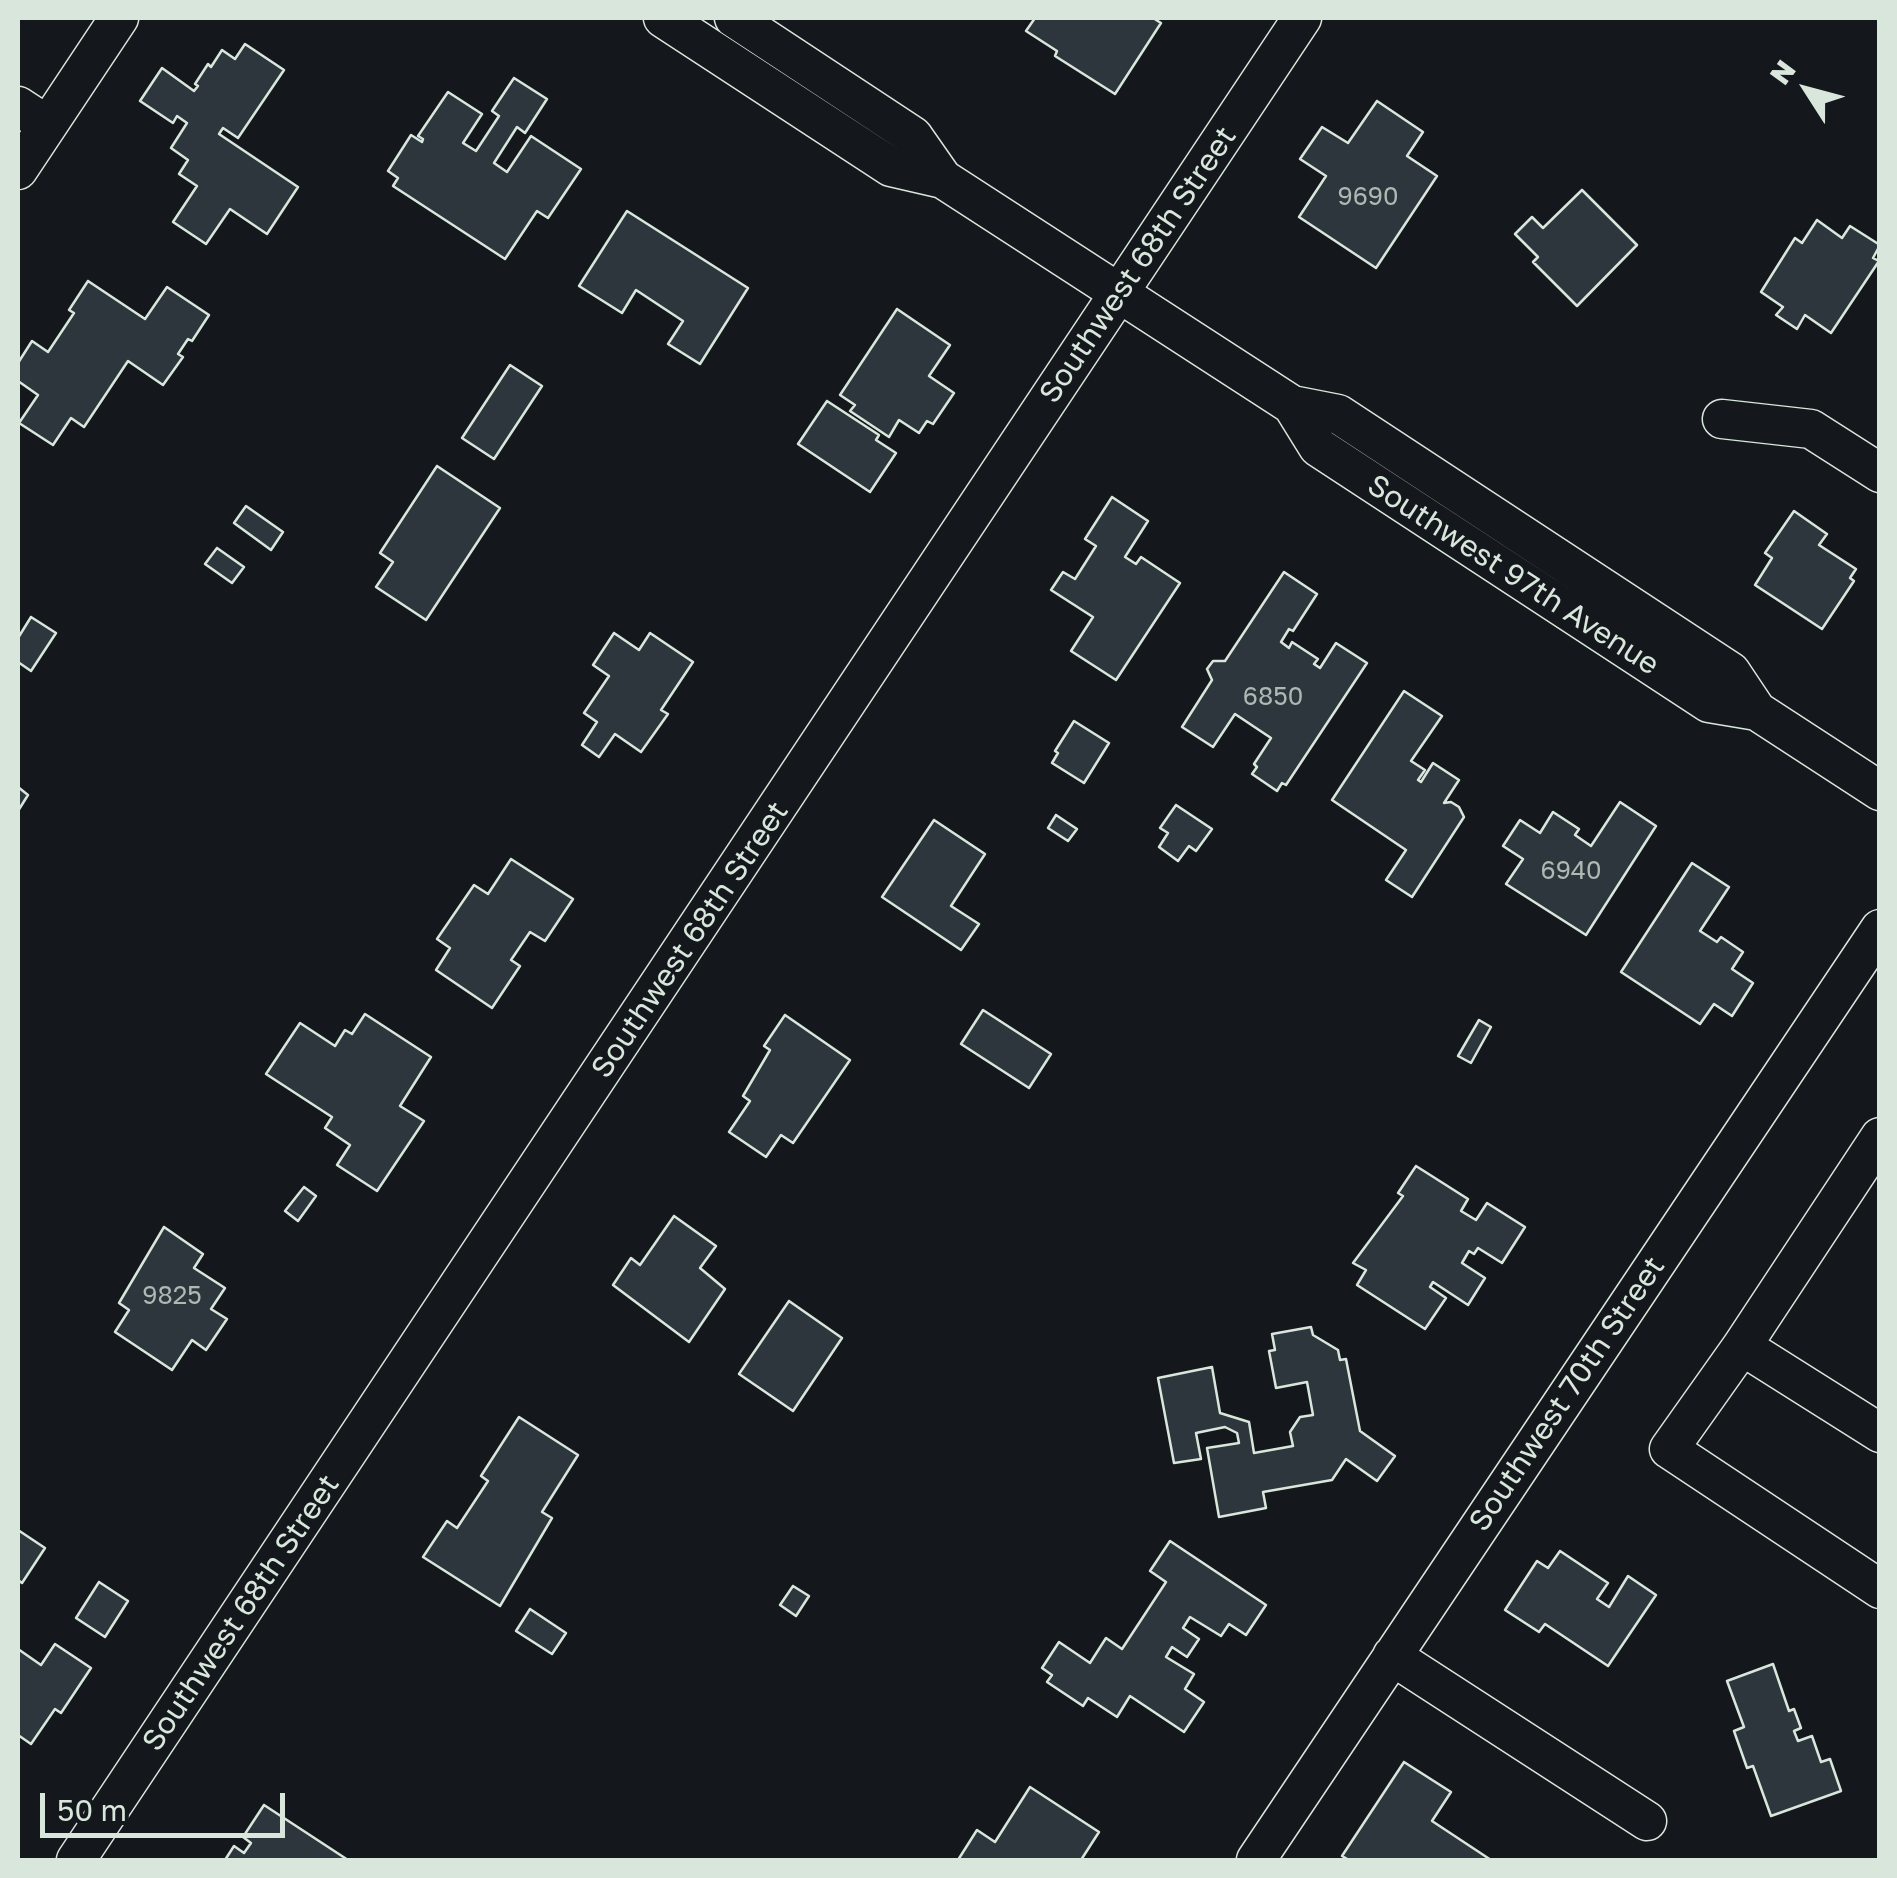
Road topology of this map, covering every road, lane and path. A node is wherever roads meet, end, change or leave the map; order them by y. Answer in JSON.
{"nodes":[{"id":1,"x":119,"y":18,"type":"edge"},
{"id":2,"x":663,"y":18,"type":"edge"},
{"id":3,"x":734,"y":18,"type":"edge"},
{"id":4,"x":1302,"y":18,"type":"edge"},
{"id":5,"x":32,"y":116,"type":"edge"},
{"id":6,"x":18,"y":170,"type":"edge"},
{"id":7,"x":944,"y":179,"type":"junction"},
{"id":8,"x":1119,"y":292,"type":"junction"},
{"id":9,"x":1722,"y":418,"type":"dead end"},
{"id":10,"x":1880,"y":473,"type":"edge"},
{"id":11,"x":1880,"y":791,"type":"edge"},
{"id":12,"x":1880,"y":929,"type":"edge"},
{"id":13,"x":1880,"y":1137,"type":"edge"},
{"id":14,"x":1742,"y":1346,"type":"junction"},
{"id":15,"x":1880,"y":1433,"type":"edge"},
{"id":16,"x":1880,"y":1589,"type":"edge"},
{"id":17,"x":1392,"y":1656,"type":"junction"},
{"id":18,"x":1648,"y":1821,"type":"dead end"},
{"id":19,"x":76,"y":1860,"type":"edge"},
{"id":20,"x":1256,"y":1860,"type":"edge"}],
"edges":[{"from":1,"to":5,"type":"street"},
{"from":2,"to":7,"type":"street","name":"Southwest 97th Avenue"},
{"from":3,"to":7,"type":"street","name":"Southwest 97th Avenue"},
{"from":4,"to":8,"type":"street","name":"Southwest 68th Street"},
{"from":5,"to":6,"type":"street"},
{"from":7,"to":8,"type":"street","name":"Southwest 97th Avenue"},
{"from":8,"to":11,"type":"street","name":"Southwest 97th Avenue"},
{"from":8,"to":19,"type":"street","name":"Southwest 68th Street"},
{"from":9,"to":10,"type":"street"},
{"from":12,"to":17,"type":"street","name":"Southwest 70th Street"},
{"from":13,"to":14,"type":"street"},
{"from":14,"to":15,"type":"street"},
{"from":14,"to":16,"type":"street"},
{"from":17,"to":18,"type":"street"},
{"from":17,"to":20,"type":"street","name":"Southwest 70th Street"}]}
